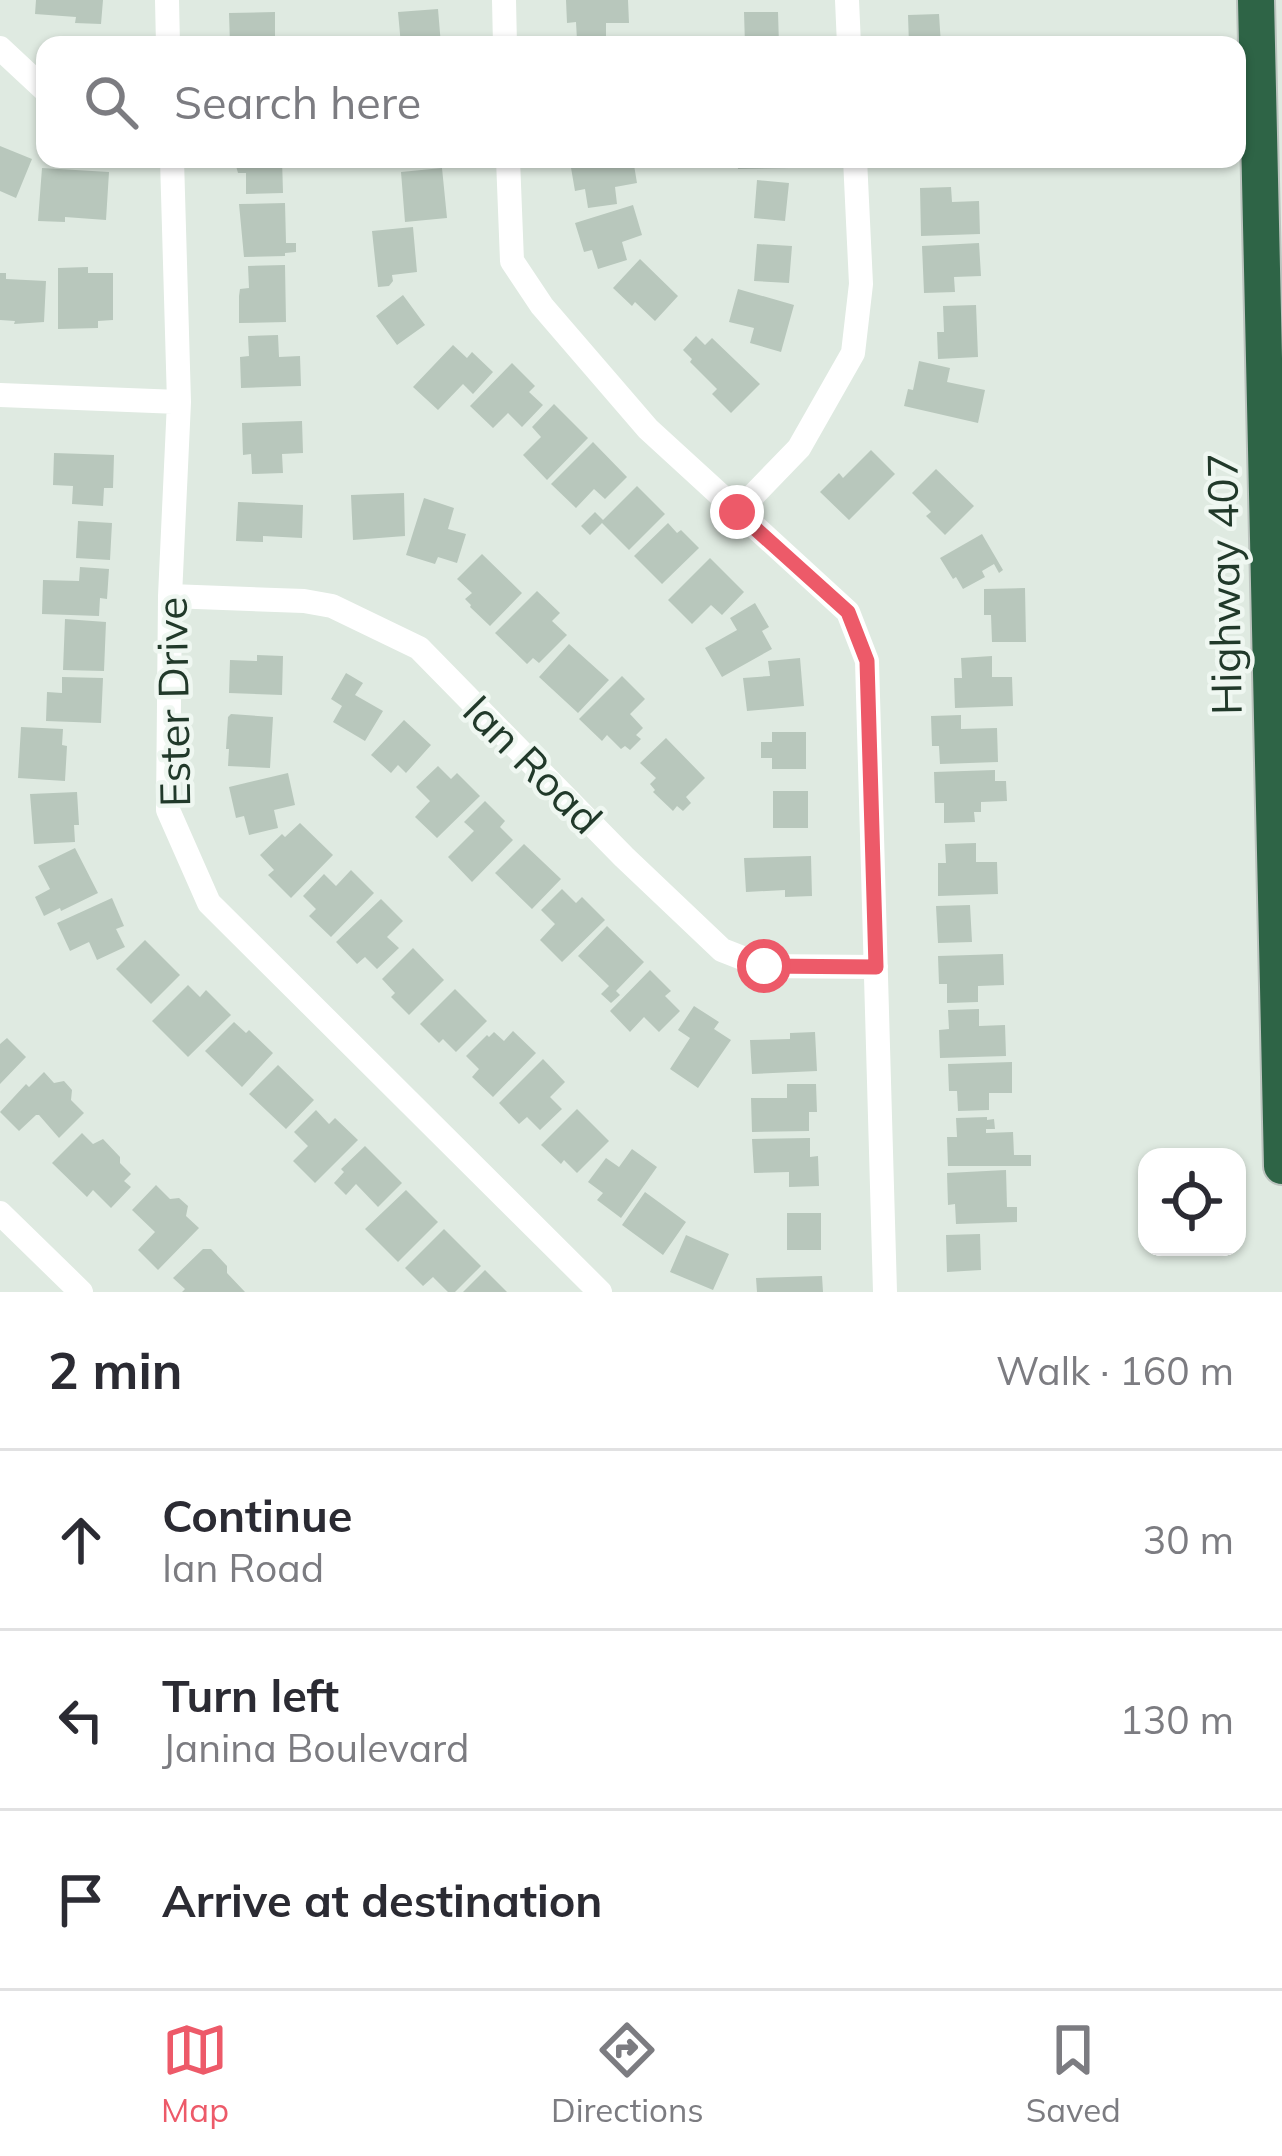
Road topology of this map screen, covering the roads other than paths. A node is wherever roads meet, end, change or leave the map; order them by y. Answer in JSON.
{"nodes":[{"id":1,"x":166,"y":0,"type":"edge"},
{"id":2,"x":504,"y":0,"type":"edge"},
{"id":3,"x":847,"y":0,"type":"edge"},
{"id":4,"x":1256,"y":0,"type":"edge"},
{"id":5,"x":168,"y":36,"type":"edge"},
{"id":6,"x":505,"y":36,"type":"edge"},
{"id":7,"x":849,"y":36,"type":"edge"},
{"id":8,"x":0,"y":48,"type":"edge"},
{"id":9,"x":36,"y":82,"type":"edge"},
{"id":10,"x":172,"y":168,"type":"edge"},
{"id":11,"x":508,"y":168,"type":"edge"},
{"id":12,"x":855,"y":168,"type":"edge"},
{"id":13,"x":0,"y":395,"type":"edge"},
{"id":14,"x":179,"y":402,"type":"junction"},
{"id":15,"x":737,"y":512,"type":"junction"},
{"id":16,"x":170,"y":596,"type":"junction"},
{"id":17,"x":876,"y":967,"type":"junction"},
{"id":18,"x":1282,"y":1166,"type":"edge"},
{"id":19,"x":0,"y":1213,"type":"edge"},
{"id":20,"x":81,"y":1292,"type":"edge"},
{"id":21,"x":600,"y":1292,"type":"edge"},
{"id":22,"x":885,"y":1292,"type":"edge"}],
"edges":[{"from":1,"to":5,"type":"street"},
{"from":2,"to":6,"type":"street"},
{"from":3,"to":7,"type":"street"},
{"from":4,"to":18,"type":"highway","name":"Highway 407"},
{"from":8,"to":9,"type":"street"},
{"from":10,"to":14,"type":"street","name":"Ester Drive"},
{"from":11,"to":15,"type":"street"},
{"from":12,"to":15,"type":"street"},
{"from":13,"to":14,"type":"street"},
{"from":14,"to":16,"type":"street","name":"Ester Drive"},
{"from":15,"to":17,"type":"street"},
{"from":16,"to":17,"type":"street","name":"Ian Road"},
{"from":16,"to":21,"type":"street","name":"Ester Drive"},
{"from":17,"to":22,"type":"street"},
{"from":19,"to":20,"type":"street"}]}
